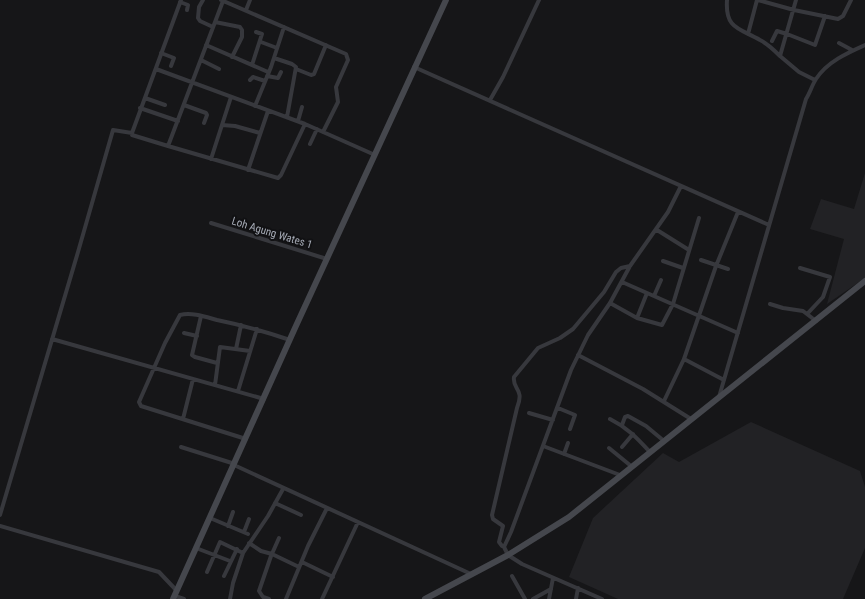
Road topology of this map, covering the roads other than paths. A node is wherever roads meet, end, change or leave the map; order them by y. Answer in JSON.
{"nodes":[{"id":1,"x":203,"y":0,"type":"edge"},
{"id":2,"x":222,"y":0,"type":"edge"},
{"id":3,"x":250,"y":0,"type":"edge"},
{"id":4,"x":446,"y":0,"type":"edge"},
{"id":5,"x":539,"y":0,"type":"edge"},
{"id":6,"x":728,"y":0,"type":"edge"},
{"id":7,"x":757,"y":0,"type":"edge"},
{"id":8,"x":796,"y":0,"type":"edge"},
{"id":9,"x":851,"y":0,"type":"edge"},
{"id":10,"x":180,"y":1,"type":"edge"},
{"id":11,"x":187,"y":10,"type":"dead end"},
{"id":12,"x":246,"y":10,"type":"junction"},
{"id":13,"x":794,"y":10,"type":"junction"},
{"id":14,"x":825,"y":16,"type":"junction"},
{"id":15,"x":215,"y":22,"type":"junction"},
{"id":16,"x":213,"y":27,"type":"junction"},
{"id":17,"x":284,"y":27,"type":"junction"},
{"id":18,"x":256,"y":32,"type":"dead end"},
{"id":19,"x":748,"y":34,"type":"junction"},
{"id":20,"x":787,"y":34,"type":"junction"},
{"id":21,"x":772,"y":41,"type":"dead end"},
{"id":22,"x":261,"y":42,"type":"junction"},
{"id":23,"x":839,"y":43,"type":"dead end"},
{"id":24,"x":206,"y":45,"type":"junction"},
{"id":25,"x":326,"y":45,"type":"junction"},
{"id":26,"x":865,"y":45,"type":"edge"},
{"id":27,"x":277,"y":48,"type":"junction"},
{"id":28,"x":852,"y":50,"type":"junction"},
{"id":29,"x":162,"y":53,"type":"junction"},
{"id":30,"x":780,"y":56,"type":"junction"},
{"id":31,"x":232,"y":57,"type":"junction"},
{"id":32,"x":274,"y":58,"type":"junction"},
{"id":33,"x":201,"y":60,"type":"junction"},
{"id":34,"x":171,"y":66,"type":"dead end"},
{"id":35,"x":252,"y":66,"type":"junction"},
{"id":36,"x":414,"y":67,"type":"junction"},
{"id":37,"x":156,"y":69,"type":"junction"},
{"id":38,"x":219,"y":69,"type":"dead end"},
{"id":39,"x":296,"y":69,"type":"junction"},
{"id":40,"x":281,"y":72,"type":"dead end"},
{"id":41,"x":268,"y":74,"type":"junction"},
{"id":42,"x":250,"y":80,"type":"dead end"},
{"id":43,"x":815,"y":80,"type":"junction"},
{"id":44,"x":265,"y":81,"type":"junction"},
{"id":45,"x":192,"y":82,"type":"junction"},
{"id":46,"x":231,"y":97,"type":"junction"},
{"id":47,"x":145,"y":98,"type":"junction"},
{"id":48,"x":490,"y":100,"type":"junction"},
{"id":49,"x":165,"y":105,"type":"dead end"},
{"id":50,"x":184,"y":105,"type":"junction"},
{"id":51,"x":255,"y":106,"type":"junction"},
{"id":52,"x":302,"y":107,"type":"dead end"},
{"id":53,"x":140,"y":108,"type":"junction"},
{"id":54,"x":268,"y":111,"type":"junction"},
{"id":55,"x":286,"y":117,"type":"junction"},
{"id":56,"x":178,"y":121,"type":"junction"},
{"id":57,"x":298,"y":121,"type":"junction"},
{"id":58,"x":204,"y":123,"type":"dead end"},
{"id":59,"x":305,"y":124,"type":"junction"},
{"id":60,"x":222,"y":125,"type":"junction"},
{"id":61,"x":317,"y":129,"type":"junction"},
{"id":62,"x":323,"y":132,"type":"junction"},
{"id":63,"x":132,"y":133,"type":"junction"},
{"id":64,"x":260,"y":133,"type":"junction"},
{"id":65,"x":310,"y":144,"type":"dead end"},
{"id":66,"x":168,"y":146,"type":"junction"},
{"id":67,"x":375,"y":155,"type":"junction"},
{"id":68,"x":211,"y":159,"type":"junction"},
{"id":69,"x":248,"y":170,"type":"junction"},
{"id":70,"x":681,"y":186,"type":"junction"},
{"id":71,"x":738,"y":212,"type":"junction"},
{"id":72,"x":699,"y":218,"type":"dead end"},
{"id":73,"x":211,"y":223,"type":"dead end"},
{"id":74,"x":769,"y":225,"type":"junction"},
{"id":75,"x":656,"y":230,"type":"junction"},
{"id":76,"x":689,"y":250,"type":"junction"},
{"id":77,"x":327,"y":259,"type":"junction"},
{"id":78,"x":701,"y":260,"type":"dead end"},
{"id":79,"x":663,"y":261,"type":"dead end"},
{"id":80,"x":630,"y":266,"type":"junction"},
{"id":81,"x":716,"y":266,"type":"junction"},
{"id":82,"x":683,"y":268,"type":"junction"},
{"id":83,"x":800,"y":268,"type":"dead end"},
{"id":84,"x":728,"y":269,"type":"dead end"},
{"id":85,"x":661,"y":280,"type":"dead end"},
{"id":86,"x":865,"y":281,"type":"edge"},
{"id":87,"x":622,"y":282,"type":"junction"},
{"id":88,"x":647,"y":293,"type":"junction"},
{"id":89,"x":654,"y":296,"type":"junction"},
{"id":90,"x":610,"y":303,"type":"junction"},
{"id":91,"x":673,"y":304,"type":"junction"},
{"id":92,"x":770,"y":304,"type":"dead end"},
{"id":93,"x":808,"y":313,"type":"junction"},
{"id":94,"x":201,"y":316,"type":"junction"},
{"id":95,"x":699,"y":316,"type":"junction"},
{"id":96,"x":637,"y":318,"type":"junction"},
{"id":97,"x":816,"y":321,"type":"junction"},
{"id":98,"x":241,"y":325,"type":"junction"},
{"id":99,"x":257,"y":329,"type":"junction"},
{"id":100,"x":184,"y":333,"type":"dead end"},
{"id":101,"x":738,"y":333,"type":"junction"},
{"id":102,"x":197,"y":336,"type":"junction"},
{"id":103,"x":52,"y":339,"type":"junction"},
{"id":104,"x":290,"y":340,"type":"junction"},
{"id":105,"x":236,"y":349,"type":"junction"},
{"id":106,"x":250,"y":351,"type":"junction"},
{"id":107,"x":578,"y":354,"type":"junction"},
{"id":108,"x":684,"y":359,"type":"junction"},
{"id":109,"x":217,"y":363,"type":"junction"},
{"id":110,"x":155,"y":368,"type":"junction"},
{"id":111,"x":193,"y":379,"type":"junction"},
{"id":112,"x":724,"y":380,"type":"junction"},
{"id":113,"x":215,"y":385,"type":"junction"},
{"id":114,"x":238,"y":392,"type":"junction"},
{"id":115,"x":718,"y":398,"type":"junction"},
{"id":116,"x":264,"y":399,"type":"junction"},
{"id":117,"x":664,"y":401,"type":"junction"},
{"id":118,"x":558,"y":408,"type":"junction"},
{"id":119,"x":530,"y":413,"type":"dead end"},
{"id":120,"x":183,"y":419,"type":"junction"},
{"id":121,"x":610,"y":419,"type":"dead end"},
{"id":122,"x":691,"y":419,"type":"junction"},
{"id":123,"x":553,"y":420,"type":"junction"},
{"id":124,"x":622,"y":425,"type":"junction"},
{"id":125,"x":570,"y":429,"type":"dead end"},
{"id":126,"x":633,"y":434,"type":"junction"},
{"id":127,"x":246,"y":439,"type":"junction"},
{"id":128,"x":664,"y":441,"type":"junction"},
{"id":129,"x":568,"y":443,"type":"dead end"},
{"id":130,"x":543,"y":446,"type":"junction"},
{"id":131,"x":180,"y":447,"type":"dead end"},
{"id":132,"x":622,"y":447,"type":"dead end"},
{"id":133,"x":609,"y":448,"type":"dead end"},
{"id":134,"x":650,"y":452,"type":"junction"},
{"id":135,"x":564,"y":454,"type":"junction"},
{"id":136,"x":234,"y":465,"type":"junction"},
{"id":137,"x":631,"y":466,"type":"junction"},
{"id":138,"x":620,"y":475,"type":"junction"},
{"id":139,"x":283,"y":489,"type":"junction"},
{"id":140,"x":275,"y":503,"type":"junction"},
{"id":141,"x":327,"y":508,"type":"junction"},
{"id":142,"x":233,"y":512,"type":"dead end"},
{"id":143,"x":0,"y":515,"type":"edge"},
{"id":144,"x":301,"y":515,"type":"dead end"},
{"id":145,"x":210,"y":518,"type":"junction"},
{"id":146,"x":249,"y":519,"type":"dead end"},
{"id":147,"x":358,"y":522,"type":"junction"},
{"id":148,"x":0,"y":526,"type":"edge"},
{"id":149,"x":228,"y":526,"type":"junction"},
{"id":150,"x":279,"y":538,"type":"dead end"},
{"id":151,"x":249,"y":543,"type":"junction"},
{"id":152,"x":504,"y":547,"type":"junction"},
{"id":153,"x":196,"y":548,"type":"junction"},
{"id":154,"x":237,"y":549,"type":"junction"},
{"id":155,"x":243,"y":553,"type":"junction"},
{"id":156,"x":272,"y":554,"type":"junction"},
{"id":157,"x":214,"y":555,"type":"junction"},
{"id":158,"x":511,"y":557,"type":"junction"},
{"id":159,"x":230,"y":561,"type":"junction"},
{"id":160,"x":302,"y":562,"type":"junction"},
{"id":161,"x":300,"y":567,"type":"junction"},
{"id":162,"x":207,"y":572,"type":"dead end"},
{"id":163,"x":471,"y":574,"type":"junction"},
{"id":164,"x":224,"y":576,"type":"dead end"},
{"id":165,"x":512,"y":576,"type":"dead end"},
{"id":166,"x":333,"y":577,"type":"junction"},
{"id":167,"x":553,"y":578,"type":"junction"},
{"id":168,"x":578,"y":588,"type":"junction"},
{"id":169,"x":551,"y":589,"type":"junction"},
{"id":170,"x":175,"y":595,"type":"edge"},
{"id":171,"x":184,"y":599,"type":"edge"},
{"id":172,"x":230,"y":599,"type":"edge"},
{"id":173,"x":269,"y":599,"type":"edge"},
{"id":174,"x":286,"y":599,"type":"edge"},
{"id":175,"x":322,"y":599,"type":"edge"},
{"id":176,"x":424,"y":599,"type":"edge"},
{"id":177,"x":525,"y":599,"type":"edge"},
{"id":178,"x":534,"y":599,"type":"edge"},
{"id":179,"x":549,"y":599,"type":"edge"},
{"id":180,"x":576,"y":599,"type":"edge"},
{"id":181,"x":602,"y":599,"type":"edge"}],
"edges":[{"from":1,"to":16,"type":"street"},
{"from":2,"to":12,"type":"street"},
{"from":2,"to":15,"type":"street"},
{"from":3,"to":12,"type":"street"},
{"from":4,"to":36,"type":"main road"},
{"from":5,"to":48,"type":"street"},
{"from":6,"to":19,"type":"street"},
{"from":7,"to":13,"type":"street"},
{"from":7,"to":19,"type":"street"},
{"from":8,"to":13,"type":"street"},
{"from":9,"to":14,"type":"street"},
{"from":10,"to":11,"type":"street"},
{"from":10,"to":29,"type":"street"},
{"from":12,"to":17,"type":"street"},
{"from":13,"to":14,"type":"street"},
{"from":13,"to":20,"type":"street"},
{"from":14,"to":20,"type":"street"},
{"from":15,"to":16,"type":"street"},
{"from":15,"to":31,"type":"street"},
{"from":16,"to":24,"type":"street"},
{"from":17,"to":25,"type":"street"},
{"from":17,"to":27,"type":"street"},
{"from":18,"to":22,"type":"street"},
{"from":19,"to":30,"type":"street"},
{"from":20,"to":21,"type":"street"},
{"from":20,"to":30,"type":"street"},
{"from":22,"to":27,"type":"street"},
{"from":22,"to":35,"type":"street"},
{"from":23,"to":28,"type":"street"},
{"from":24,"to":31,"type":"street"},
{"from":24,"to":33,"type":"street"},
{"from":25,"to":39,"type":"street"},
{"from":25,"to":62,"type":"street"},
{"from":26,"to":28,"type":"street"},
{"from":27,"to":32,"type":"street"},
{"from":28,"to":43,"type":"street"},
{"from":29,"to":34,"type":"street"},
{"from":29,"to":37,"type":"street"},
{"from":30,"to":43,"type":"street"},
{"from":31,"to":35,"type":"street"},
{"from":32,"to":39,"type":"street"},
{"from":32,"to":41,"type":"street"},
{"from":33,"to":38,"type":"street"},
{"from":33,"to":45,"type":"street"},
{"from":35,"to":41,"type":"street"},
{"from":36,"to":48,"type":"street"},
{"from":36,"to":67,"type":"main road"},
{"from":37,"to":45,"type":"street"},
{"from":37,"to":47,"type":"street"},
{"from":39,"to":55,"type":"street"},
{"from":40,"to":41,"type":"street"},
{"from":41,"to":44,"type":"street"},
{"from":42,"to":44,"type":"street"},
{"from":43,"to":74,"type":"street"},
{"from":44,"to":51,"type":"street"},
{"from":45,"to":46,"type":"street"},
{"from":45,"to":50,"type":"street"},
{"from":46,"to":51,"type":"street"},
{"from":46,"to":60,"type":"street"},
{"from":47,"to":49,"type":"street"},
{"from":47,"to":53,"type":"street"},
{"from":48,"to":70,"type":"street"},
{"from":50,"to":56,"type":"street"},
{"from":50,"to":58,"type":"street"},
{"from":51,"to":54,"type":"street"},
{"from":52,"to":57,"type":"street"},
{"from":53,"to":56,"type":"street"},
{"from":53,"to":63,"type":"street"},
{"from":54,"to":55,"type":"street"},
{"from":54,"to":64,"type":"street"},
{"from":55,"to":57,"type":"street"},
{"from":56,"to":66,"type":"street"},
{"from":57,"to":59,"type":"street"},
{"from":59,"to":61,"type":"street"},
{"from":59,"to":69,"type":"street"},
{"from":60,"to":64,"type":"street"},
{"from":60,"to":68,"type":"street"},
{"from":61,"to":62,"type":"street"},
{"from":61,"to":65,"type":"street"},
{"from":62,"to":67,"type":"street"},
{"from":63,"to":66,"type":"street"},
{"from":63,"to":103,"type":"street"},
{"from":64,"to":69,"type":"street"},
{"from":66,"to":68,"type":"street"},
{"from":67,"to":77,"type":"main road"},
{"from":68,"to":69,"type":"street"},
{"from":70,"to":71,"type":"street"},
{"from":70,"to":75,"type":"street"},
{"from":71,"to":74,"type":"street"},
{"from":71,"to":81,"type":"street"},
{"from":72,"to":76,"type":"street"},
{"from":73,"to":77,"type":"street","name":"Loh Agung Wates 1"},
{"from":74,"to":101,"type":"street"},
{"from":75,"to":76,"type":"street"},
{"from":75,"to":80,"type":"street"},
{"from":76,"to":82,"type":"street"},
{"from":77,"to":104,"type":"main road"},
{"from":78,"to":81,"type":"street"},
{"from":79,"to":82,"type":"street"},
{"from":80,"to":87,"type":"street"},
{"from":80,"to":152,"type":"street"},
{"from":81,"to":84,"type":"street"},
{"from":81,"to":95,"type":"street"},
{"from":82,"to":91,"type":"street"},
{"from":83,"to":93,"type":"street"},
{"from":85,"to":89,"type":"street"},
{"from":86,"to":97,"type":"main road"},
{"from":87,"to":88,"type":"street"},
{"from":87,"to":90,"type":"street"},
{"from":88,"to":89,"type":"street"},
{"from":88,"to":96,"type":"street"},
{"from":89,"to":91,"type":"street"},
{"from":90,"to":96,"type":"street"},
{"from":90,"to":107,"type":"street"},
{"from":91,"to":95,"type":"street"},
{"from":91,"to":96,"type":"street"},
{"from":92,"to":93,"type":"street"},
{"from":93,"to":97,"type":"street"},
{"from":94,"to":98,"type":"street"},
{"from":94,"to":102,"type":"street"},
{"from":94,"to":110,"type":"street"},
{"from":95,"to":101,"type":"street"},
{"from":95,"to":108,"type":"street"},
{"from":97,"to":115,"type":"main road"},
{"from":98,"to":99,"type":"street"},
{"from":98,"to":105,"type":"street"},
{"from":99,"to":104,"type":"street"},
{"from":99,"to":106,"type":"street"},
{"from":100,"to":102,"type":"street"},
{"from":101,"to":112,"type":"street"},
{"from":102,"to":109,"type":"street"},
{"from":103,"to":110,"type":"street"},
{"from":103,"to":143,"type":"street"},
{"from":104,"to":116,"type":"main road"},
{"from":105,"to":106,"type":"street"},
{"from":105,"to":109,"type":"street"},
{"from":106,"to":114,"type":"street"},
{"from":107,"to":117,"type":"street"},
{"from":107,"to":118,"type":"street"},
{"from":108,"to":112,"type":"street"},
{"from":108,"to":117,"type":"street"},
{"from":109,"to":113,"type":"street"},
{"from":110,"to":111,"type":"street"},
{"from":110,"to":120,"type":"street"},
{"from":111,"to":113,"type":"street"},
{"from":111,"to":120,"type":"street"},
{"from":112,"to":115,"type":"street"},
{"from":113,"to":114,"type":"street"},
{"from":114,"to":116,"type":"street"},
{"from":115,"to":122,"type":"main road"},
{"from":116,"to":127,"type":"main road"},
{"from":117,"to":122,"type":"street"},
{"from":118,"to":123,"type":"street"},
{"from":118,"to":125,"type":"street"},
{"from":119,"to":123,"type":"street"},
{"from":120,"to":127,"type":"street"},
{"from":121,"to":124,"type":"street"},
{"from":122,"to":128,"type":"main road"},
{"from":123,"to":130,"type":"street"},
{"from":124,"to":126,"type":"street"},
{"from":124,"to":128,"type":"street"},
{"from":126,"to":132,"type":"street"},
{"from":126,"to":134,"type":"street"},
{"from":127,"to":136,"type":"main road"},
{"from":128,"to":134,"type":"main road"},
{"from":129,"to":135,"type":"street"},
{"from":130,"to":135,"type":"street"},
{"from":130,"to":152,"type":"street"},
{"from":131,"to":136,"type":"street"},
{"from":133,"to":137,"type":"street"},
{"from":134,"to":137,"type":"main road"},
{"from":135,"to":138,"type":"street"},
{"from":136,"to":139,"type":"street"},
{"from":136,"to":145,"type":"main road"},
{"from":137,"to":138,"type":"main road"},
{"from":138,"to":158,"type":"main road"},
{"from":139,"to":140,"type":"street"},
{"from":139,"to":141,"type":"street"},
{"from":140,"to":144,"type":"street"},
{"from":140,"to":151,"type":"street"},
{"from":141,"to":147,"type":"street"},
{"from":141,"to":160,"type":"street"},
{"from":142,"to":149,"type":"street"},
{"from":145,"to":149,"type":"street"},
{"from":145,"to":153,"type":"main road"},
{"from":146,"to":149,"type":"street"},
{"from":147,"to":163,"type":"street"},
{"from":147,"to":166,"type":"street"},
{"from":148,"to":170,"type":"street"},
{"from":150,"to":156,"type":"street"},
{"from":151,"to":155,"type":"street"},
{"from":151,"to":156,"type":"street"},
{"from":152,"to":158,"type":"street"},
{"from":153,"to":157,"type":"street"},
{"from":153,"to":170,"type":"main road"},
{"from":154,"to":155,"type":"street"},
{"from":154,"to":157,"type":"street"},
{"from":154,"to":159,"type":"street"},
{"from":155,"to":172,"type":"street"},
{"from":156,"to":161,"type":"street"},
{"from":156,"to":173,"type":"street"},
{"from":157,"to":159,"type":"street"},
{"from":157,"to":162,"type":"street"},
{"from":158,"to":163,"type":"main road"},
{"from":158,"to":167,"type":"street"},
{"from":159,"to":164,"type":"street"},
{"from":160,"to":161,"type":"street"},
{"from":160,"to":166,"type":"street"},
{"from":161,"to":174,"type":"street"},
{"from":163,"to":176,"type":"main road"},
{"from":165,"to":177,"type":"street"},
{"from":166,"to":175,"type":"street"},
{"from":167,"to":168,"type":"street"},
{"from":167,"to":169,"type":"street"},
{"from":168,"to":180,"type":"street"},
{"from":168,"to":181,"type":"street"},
{"from":169,"to":178,"type":"street"},
{"from":169,"to":179,"type":"street"},
{"from":170,"to":171,"type":"street"}]}
